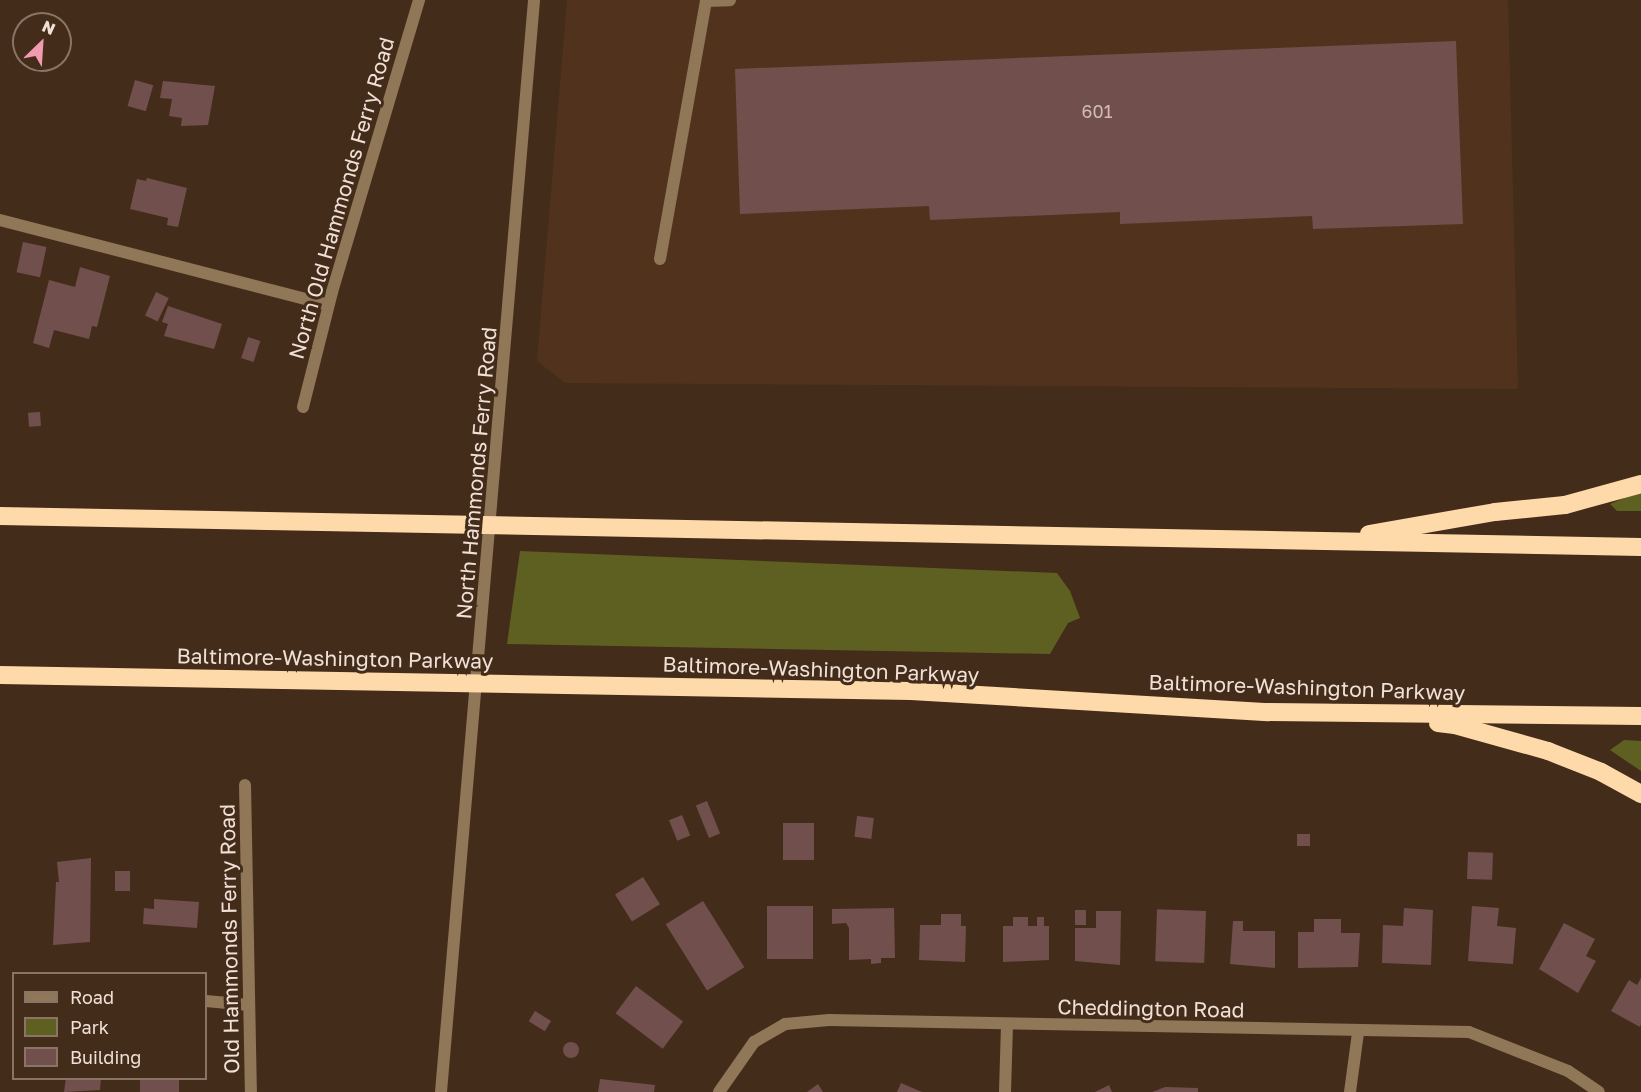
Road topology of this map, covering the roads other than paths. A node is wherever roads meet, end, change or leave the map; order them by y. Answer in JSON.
{"nodes":[{"id":1,"x":418,"y":0,"type":"edge"},
{"id":2,"x":534,"y":0,"type":"edge"},
{"id":3,"x":706,"y":0,"type":"edge"},
{"id":4,"x":730,"y":0,"type":"edge"},
{"id":5,"x":0,"y":220,"type":"edge"},
{"id":6,"x":660,"y":259,"type":"dead end"},
{"id":7,"x":328,"y":305,"type":"junction"},
{"id":8,"x":303,"y":407,"type":"dead end"},
{"id":9,"x":1641,"y":484,"type":"edge"},
{"id":10,"x":0,"y":516,"type":"edge"},
{"id":11,"x":1323,"y":542,"type":"junction"},
{"id":12,"x":1641,"y":547,"type":"edge"},
{"id":13,"x":0,"y":675,"type":"edge"},
{"id":14,"x":1268,"y":712,"type":"junction"},
{"id":15,"x":1641,"y":716,"type":"edge"},
{"id":16,"x":245,"y":785,"type":"dead end"},
{"id":17,"x":1641,"y":794,"type":"edge"},
{"id":18,"x":207,"y":1001,"type":"edge"},
{"id":19,"x":249,"y":1005,"type":"junction"},
{"id":20,"x":1007,"y":1024,"type":"junction"},
{"id":21,"x":1358,"y":1033,"type":"junction"},
{"id":22,"x":251,"y":1092,"type":"edge"},
{"id":23,"x":441,"y":1092,"type":"edge"},
{"id":24,"x":718,"y":1092,"type":"edge"},
{"id":25,"x":1005,"y":1092,"type":"edge"},
{"id":26,"x":1350,"y":1092,"type":"edge"},
{"id":27,"x":1599,"y":1092,"type":"edge"}],
"edges":[{"from":1,"to":7,"type":"street","name":"North Old Hammonds Ferry Road"},
{"from":2,"to":23,"type":"street","name":"North Hammonds Ferry Road"},
{"from":3,"to":4,"type":"street"},
{"from":3,"to":6,"type":"street"},
{"from":5,"to":7,"type":"street"},
{"from":7,"to":8,"type":"street","name":"North Old Hammonds Ferry Road"},
{"from":9,"to":11,"type":"highway"},
{"from":10,"to":11,"type":"highway"},
{"from":11,"to":12,"type":"highway"},
{"from":13,"to":14,"type":"highway","name":"Baltimore-Washington Parkway"},
{"from":14,"to":15,"type":"highway","name":"Baltimore-Washington Parkway"},
{"from":14,"to":17,"type":"highway"},
{"from":16,"to":19,"type":"street","name":"Old Hammonds Ferry Road"},
{"from":18,"to":19,"type":"street"},
{"from":19,"to":22,"type":"street","name":"Old Hammonds Ferry Road"},
{"from":20,"to":21,"type":"street","name":"Cheddington Road"},
{"from":20,"to":24,"type":"street","name":"Cheddington Road"},
{"from":20,"to":25,"type":"street"},
{"from":21,"to":26,"type":"street"},
{"from":21,"to":27,"type":"street","name":"Cheddington Road"}]}
